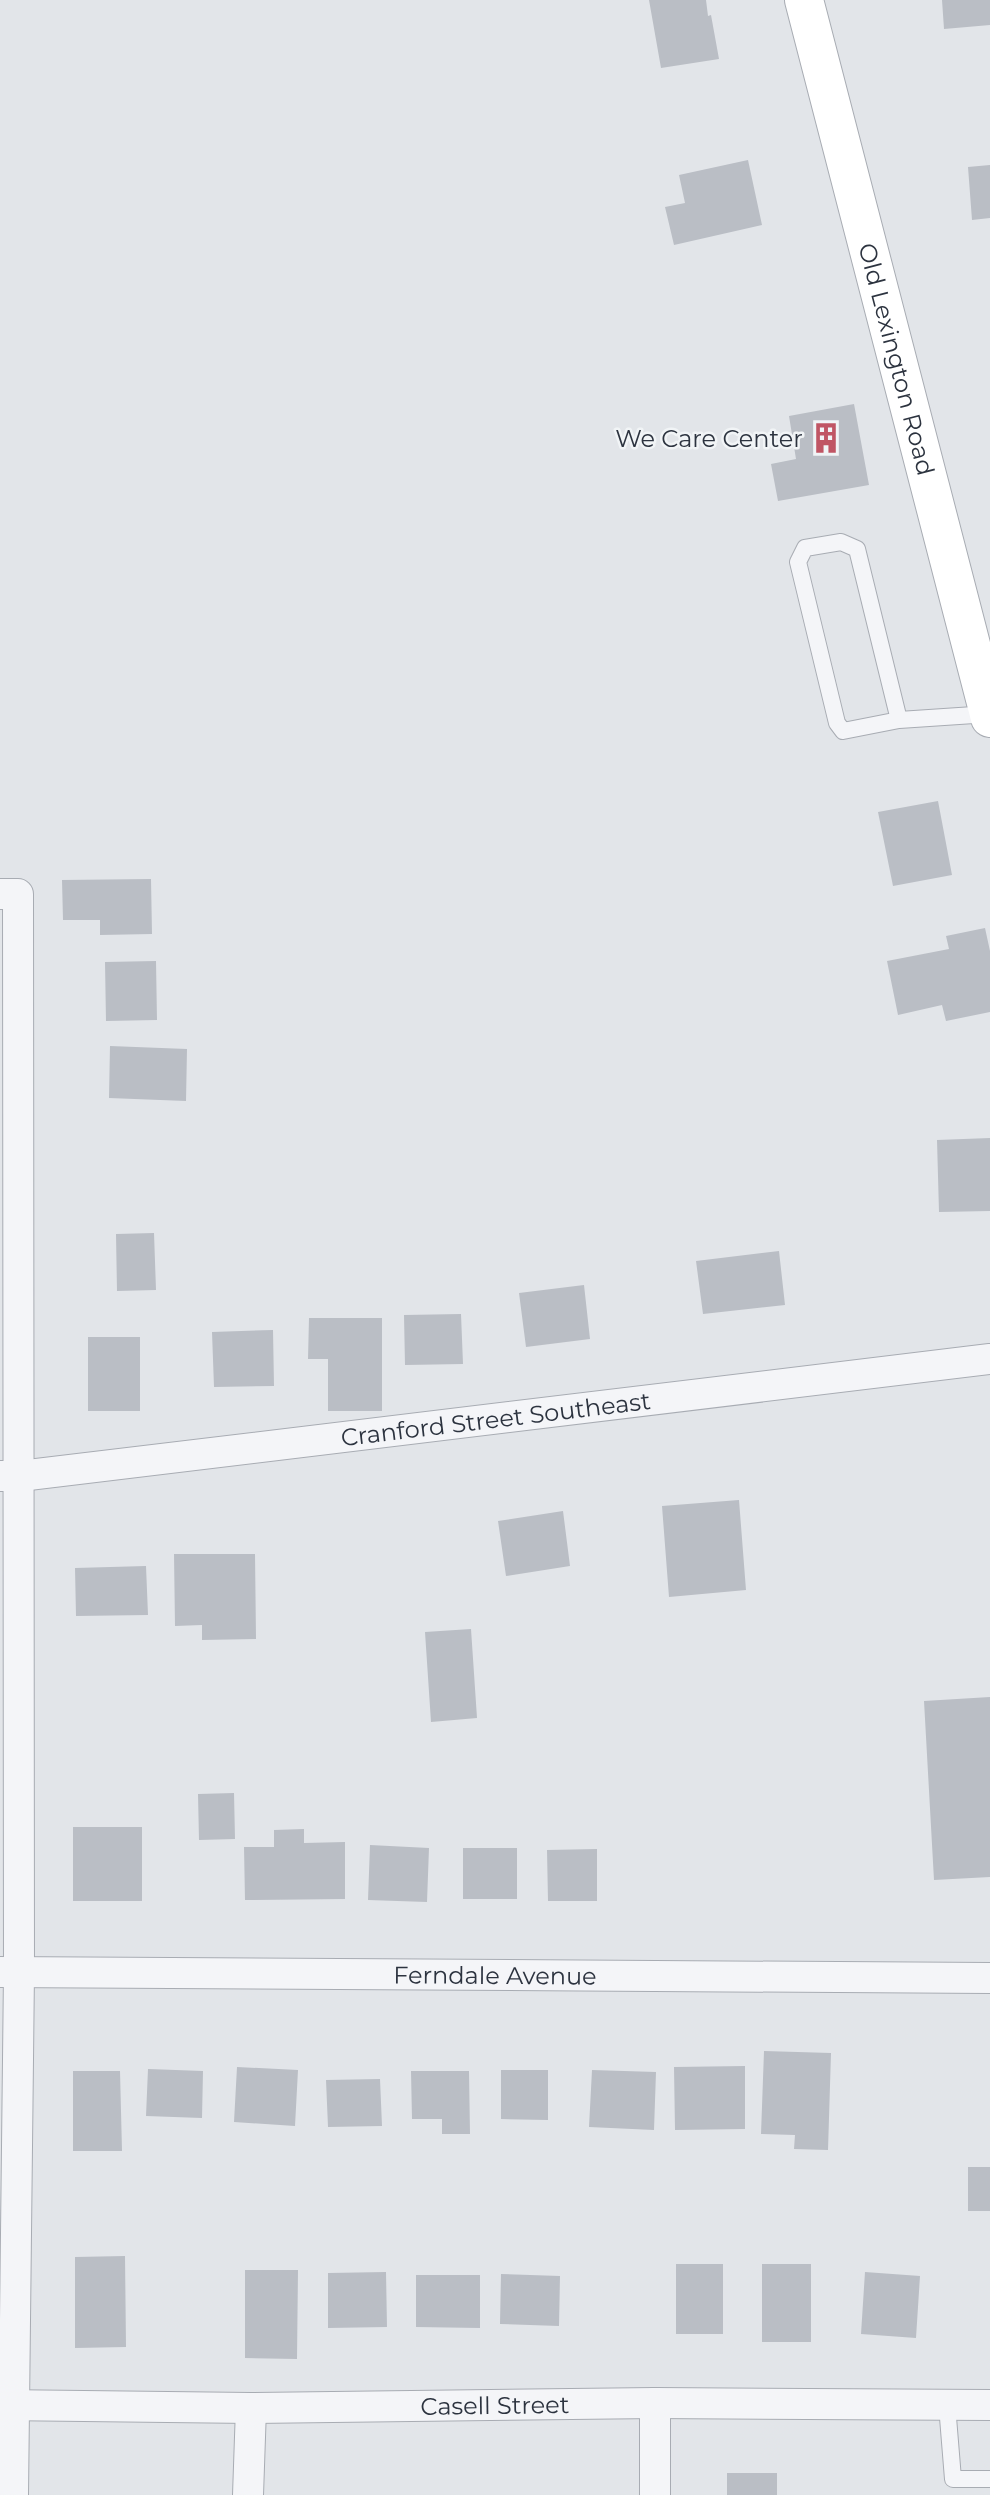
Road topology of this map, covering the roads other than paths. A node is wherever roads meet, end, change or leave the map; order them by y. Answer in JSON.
{"nodes":[{"id":1,"x":804,"y":0,"type":"edge"},
{"id":2,"x":989,"y":716,"type":"edge"},
{"id":3,"x":899,"y":720,"type":"junction"},
{"id":4,"x":9,"y":894,"type":"edge"},
{"id":5,"x":990,"y":1359,"type":"edge"},
{"id":6,"x":10,"y":1476,"type":"edge"},
{"id":7,"x":10,"y":1972,"type":"edge"},
{"id":8,"x":990,"y":1978,"type":"edge"},
{"id":9,"x":655,"y":2403,"type":"junction"},
{"id":10,"x":6,"y":2405,"type":"edge"},
{"id":11,"x":947,"y":2405,"type":"junction"},
{"id":12,"x":990,"y":2405,"type":"edge"},
{"id":13,"x":251,"y":2408,"type":"junction"},
{"id":14,"x":990,"y":2479,"type":"edge"},
{"id":15,"x":13,"y":2495,"type":"edge"},
{"id":16,"x":248,"y":2495,"type":"edge"},
{"id":17,"x":655,"y":2495,"type":"edge"}],
"edges":[{"from":1,"to":2,"type":"street","name":"Old Lexington Road"},
{"from":2,"to":3,"type":"lane"},
{"from":3,"to":3,"type":"lane"},
{"from":4,"to":6,"type":"street"},
{"from":5,"to":6,"type":"street","name":"Cranford Street Southeast"},
{"from":6,"to":7,"type":"street"},
{"from":7,"to":8,"type":"street","name":"Ferndale Avenue"},
{"from":7,"to":10,"type":"street"},
{"from":9,"to":11,"type":"street","name":"Casell Street"},
{"from":9,"to":13,"type":"street","name":"Casell Street"},
{"from":9,"to":17,"type":"street"},
{"from":10,"to":13,"type":"street","name":"Casell Street"},
{"from":10,"to":15,"type":"street"},
{"from":11,"to":12,"type":"street","name":"Casell Street"},
{"from":11,"to":14,"type":"lane"},
{"from":13,"to":16,"type":"street"}]}
